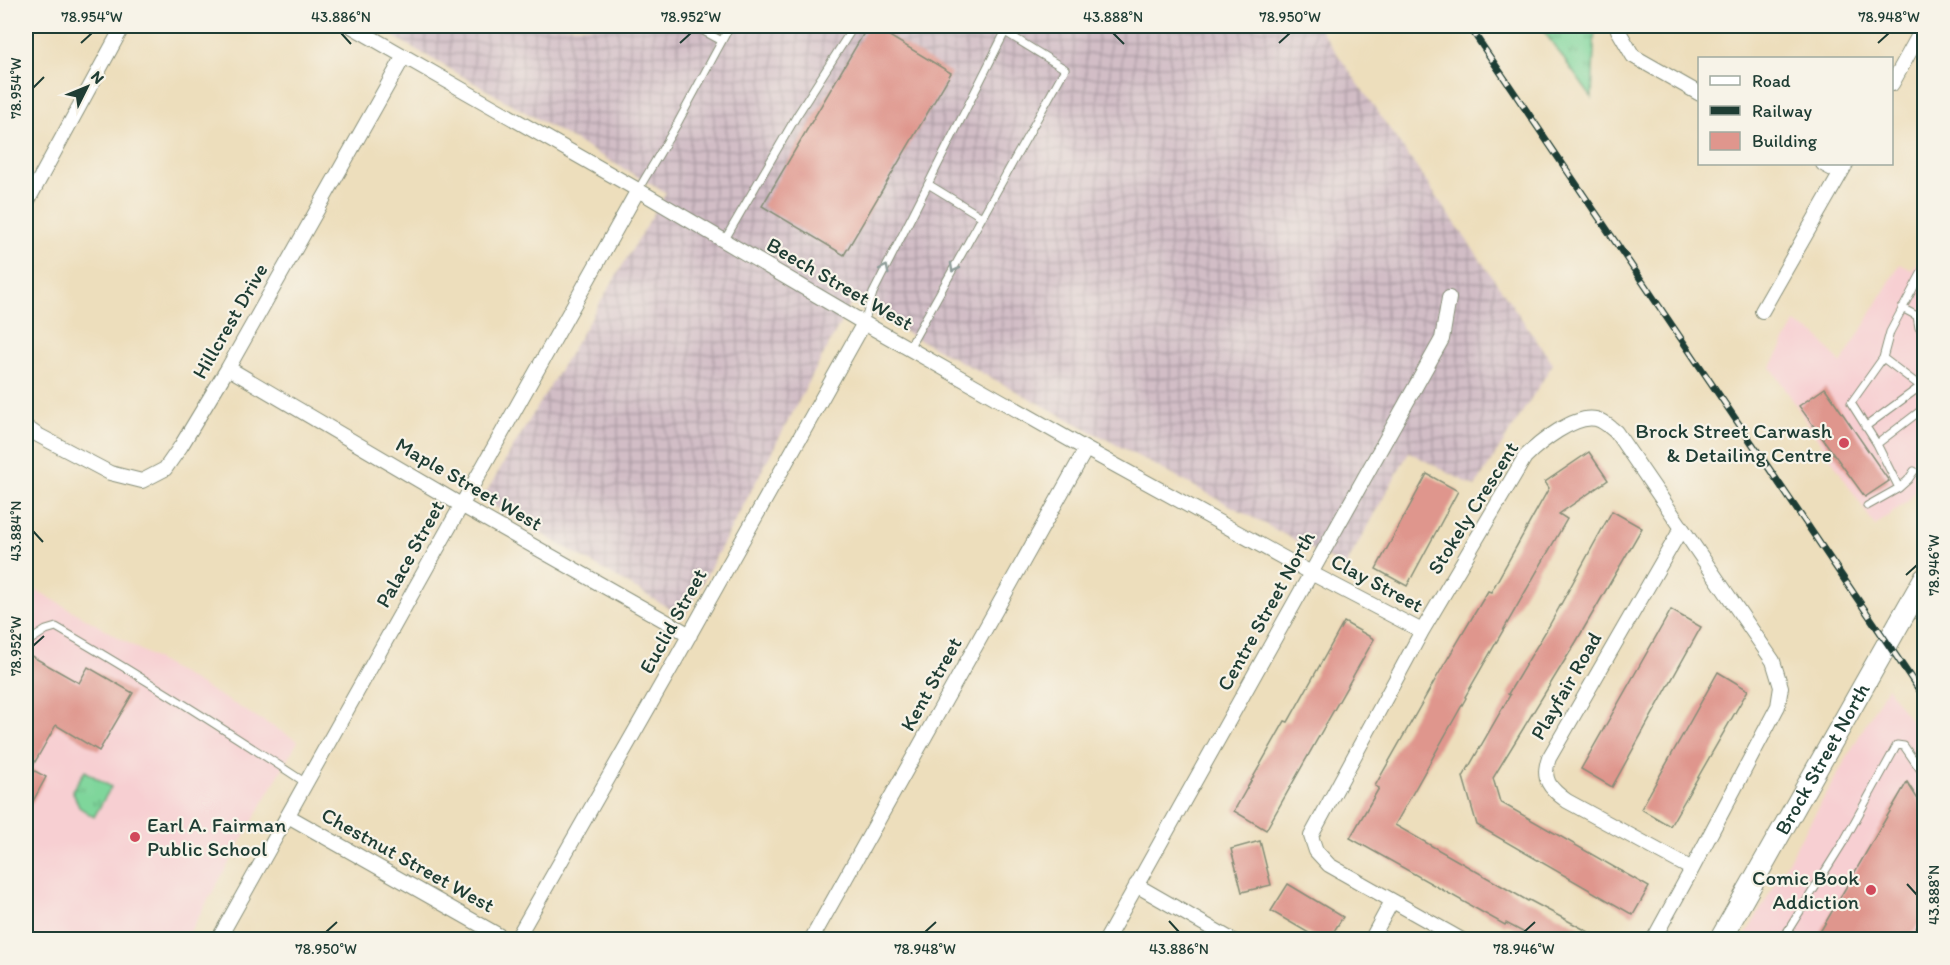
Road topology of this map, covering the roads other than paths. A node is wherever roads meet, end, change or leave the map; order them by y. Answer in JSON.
{"nodes":[{"id":1,"x":123,"y":26,"type":"edge"},
{"id":2,"x":351,"y":26,"type":"edge"},
{"id":3,"x":694,"y":26,"type":"edge"},
{"id":4,"x":730,"y":26,"type":"edge"},
{"id":5,"x":854,"y":26,"type":"edge"},
{"id":6,"x":1924,"y":26,"type":"edge"},
{"id":7,"x":1619,"y":28,"type":"edge"},
{"id":8,"x":722,"y":41,"type":"junction"},
{"id":9,"x":404,"y":56,"type":"junction"},
{"id":10,"x":1893,"y":82,"type":"edge"},
{"id":11,"x":1698,"y":93,"type":"edge"},
{"id":12,"x":1828,"y":165,"type":"edge"},
{"id":13,"x":1843,"y":168,"type":"edge"},
{"id":14,"x":928,"y":184,"type":"junction"},
{"id":15,"x":638,"y":190,"type":"junction"},
{"id":16,"x":26,"y":204,"type":"edge"},
{"id":17,"x":982,"y":217,"type":"junction"},
{"id":18,"x":724,"y":241,"type":"junction"},
{"id":19,"x":1924,"y":268,"type":"edge"},
{"id":20,"x":1449,"y":298,"type":"dead end"},
{"id":21,"x":1902,"y":308,"type":"junction"},
{"id":22,"x":1762,"y":311,"type":"dead end"},
{"id":23,"x":1924,"y":312,"type":"edge"},
{"id":24,"x":1917,"y":316,"type":"junction"},
{"id":25,"x":1924,"y":321,"type":"edge"},
{"id":26,"x":864,"y":323,"type":"junction"},
{"id":27,"x":1924,"y":331,"type":"edge"},
{"id":28,"x":909,"y":348,"type":"junction"},
{"id":29,"x":1883,"y":358,"type":"junction"},
{"id":30,"x":228,"y":368,"type":"junction"},
{"id":31,"x":1923,"y":388,"type":"edge"},
{"id":32,"x":1924,"y":408,"type":"edge"},
{"id":33,"x":26,"y":427,"type":"edge"},
{"id":34,"x":1865,"y":427,"type":"junction"},
{"id":35,"x":1877,"y":444,"type":"junction"},
{"id":36,"x":1086,"y":449,"type":"junction"},
{"id":37,"x":1914,"y":471,"type":"dead end"},
{"id":38,"x":1899,"y":488,"type":"junction"},
{"id":39,"x":462,"y":505,"type":"junction"},
{"id":40,"x":1867,"y":506,"type":"dead end"},
{"id":41,"x":1681,"y":529,"type":"junction"},
{"id":42,"x":1311,"y":573,"type":"junction"},
{"id":43,"x":1924,"y":579,"type":"edge"},
{"id":44,"x":1422,"y":631,"type":"junction"},
{"id":45,"x":690,"y":635,"type":"junction"},
{"id":46,"x":26,"y":637,"type":"edge"},
{"id":47,"x":1924,"y":775,"type":"edge"},
{"id":48,"x":306,"y":783,"type":"junction"},
{"id":49,"x":288,"y":816,"type":"junction"},
{"id":50,"x":1692,"y":869,"type":"junction"},
{"id":51,"x":1136,"y":885,"type":"junction"},
{"id":52,"x":1392,"y":901,"type":"junction"},
{"id":53,"x":218,"y":939,"type":"edge"},
{"id":54,"x":507,"y":939,"type":"edge"},
{"id":55,"x":516,"y":939,"type":"edge"},
{"id":56,"x":811,"y":939,"type":"edge"},
{"id":57,"x":1106,"y":939,"type":"edge"},
{"id":58,"x":1232,"y":939,"type":"edge"},
{"id":59,"x":1371,"y":939,"type":"edge"},
{"id":60,"x":1462,"y":939,"type":"edge"},
{"id":61,"x":1653,"y":939,"type":"edge"},
{"id":62,"x":1720,"y":939,"type":"edge"},
{"id":63,"x":1782,"y":939,"type":"edge"}],
"edges":[{"from":1,"to":16,"type":"street"},
{"from":2,"to":9,"type":"street","name":"Beech Street West"},
{"from":3,"to":8,"type":"lane"},
{"from":4,"to":8,"type":"lane"},
{"from":5,"to":18,"type":"lane"},
{"from":6,"to":10,"type":"street"},
{"from":7,"to":11,"type":"street"},
{"from":8,"to":15,"type":"lane"},
{"from":9,"to":15,"type":"street","name":"Beech Street West"},
{"from":9,"to":30,"type":"street","name":"Hillcrest Drive"},
{"from":12,"to":13,"type":"street"},
{"from":13,"to":22,"type":"street"},
{"from":14,"to":17,"type":"lane"},
{"from":14,"to":17,"type":"lane"},
{"from":26,"to":14,"type":"lane","one_way":true},
{"from":15,"to":18,"type":"street","name":"Beech Street West"},
{"from":15,"to":39,"type":"street","name":"Palace Street"},
{"from":17,"to":28,"type":"lane","one_way":true},
{"from":18,"to":26,"type":"street","name":"Beech Street West"},
{"from":19,"to":21,"type":"lane"},
{"from":20,"to":42,"type":"street","name":"Centre Street North"},
{"from":21,"to":24,"type":"lane"},
{"from":21,"to":29,"type":"lane"},
{"from":23,"to":24,"type":"lane"},
{"from":24,"to":25,"type":"lane"},
{"from":24,"to":27,"type":"lane"},
{"from":26,"to":28,"type":"street","name":"Beech Street West"},
{"from":26,"to":45,"type":"street","name":"Euclid Street"},
{"from":28,"to":36,"type":"street","name":"Beech Street West"},
{"from":29,"to":31,"type":"lane"},
{"from":29,"to":34,"type":"lane"},
{"from":30,"to":33,"type":"street","name":"Hillcrest Drive"},
{"from":30,"to":39,"type":"street","name":"Maple Street West"},
{"from":31,"to":34,"type":"lane"},
{"from":32,"to":35,"type":"lane"},
{"from":34,"to":35,"type":"lane"},
{"from":35,"to":38,"type":"lane"},
{"from":36,"to":42,"type":"street","name":"Beech Street West"},
{"from":36,"to":56,"type":"street","name":"Kent Street"},
{"from":37,"to":38,"type":"lane"},
{"from":38,"to":40,"type":"lane"},
{"from":39,"to":45,"type":"street","name":"Maple Street West"},
{"from":39,"to":48,"type":"street","name":"Palace Street"},
{"from":41,"to":44,"type":"street","name":"Stokely Crescent"},
{"from":41,"to":50,"type":"street","name":"Stokely Crescent"},
{"from":41,"to":50,"type":"street","name":"Playfair Road"},
{"from":42,"to":44,"type":"street","name":"Clay Street"},
{"from":42,"to":51,"type":"street","name":"Centre Street North"},
{"from":43,"to":62,"type":"main road","name":"Brock Street North"},
{"from":44,"to":52,"type":"street","name":"Stokely Crescent"},
{"from":45,"to":55,"type":"street","name":"Euclid Street"},
{"from":46,"to":48,"type":"lane"},
{"from":47,"to":63,"type":"lane"},
{"from":48,"to":49,"type":"street","name":"Palace Street"},
{"from":49,"to":53,"type":"street","name":"Palace Street"},
{"from":49,"to":54,"type":"street","name":"Chestnut Street West"},
{"from":50,"to":61,"type":"street","name":"Stokely Crescent"},
{"from":51,"to":57,"type":"street","name":"Centre Street North"},
{"from":51,"to":58,"type":"street"},
{"from":52,"to":59,"type":"street"},
{"from":52,"to":60,"type":"street","name":"Stokely Crescent"}]}
